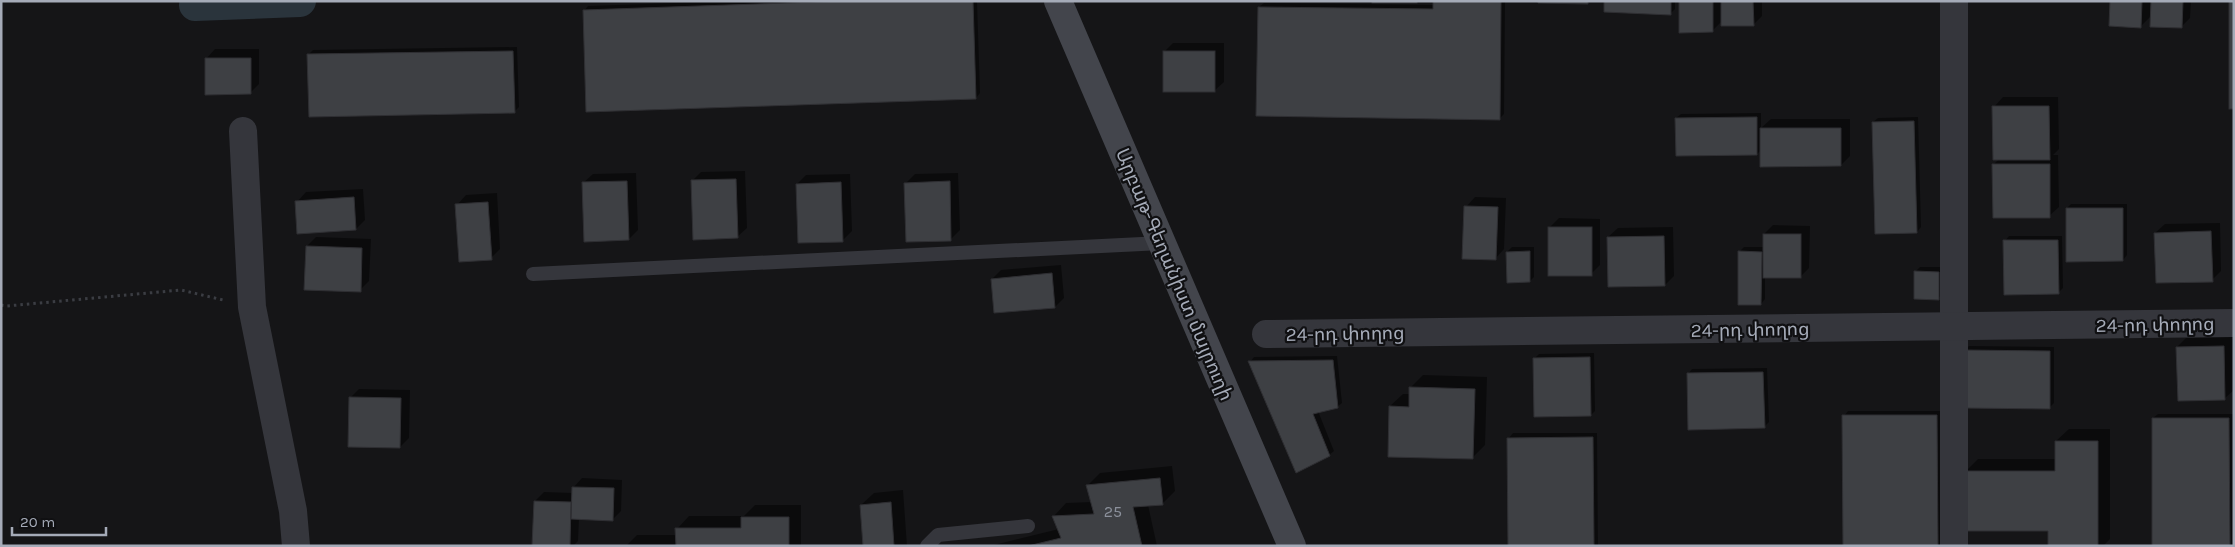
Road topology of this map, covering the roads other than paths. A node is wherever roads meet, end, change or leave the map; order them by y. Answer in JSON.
{"nodes":[{"id":1,"x":1058,"y":1,"type":"edge"},
{"id":2,"x":1954,"y":1,"type":"edge"},
{"id":3,"x":243,"y":131,"type":"dead end"},
{"id":4,"x":1162,"y":243,"type":"junction"},
{"id":5,"x":533,"y":274,"type":"dead end"},
{"id":6,"x":2234,"y":323,"type":"edge"},
{"id":7,"x":1953,"y":327,"type":"junction"},
{"id":8,"x":1266,"y":334,"type":"dead end"},
{"id":9,"x":1028,"y":526,"type":"dead end"},
{"id":10,"x":296,"y":546,"type":"edge"},
{"id":11,"x":928,"y":546,"type":"edge"},
{"id":12,"x":1292,"y":546,"type":"edge"},
{"id":13,"x":1954,"y":546,"type":"edge"}],
"edges":[{"from":1,"to":4,"type":"main road","name":"Արբաթ-Գեղանիստ մայրուղի"},
{"from":2,"to":7,"type":"street"},
{"from":3,"to":10,"type":"street"},
{"from":4,"to":5,"type":"lane"},
{"from":4,"to":12,"type":"main road","name":"Արբաթ-Գեղանիստ մայրուղի"},
{"from":6,"to":7,"type":"street","name":"24-րդ փողոց"},
{"from":7,"to":8,"type":"street","name":"24-րդ փողոց"},
{"from":7,"to":13,"type":"street"},
{"from":9,"to":11,"type":"lane"}]}
